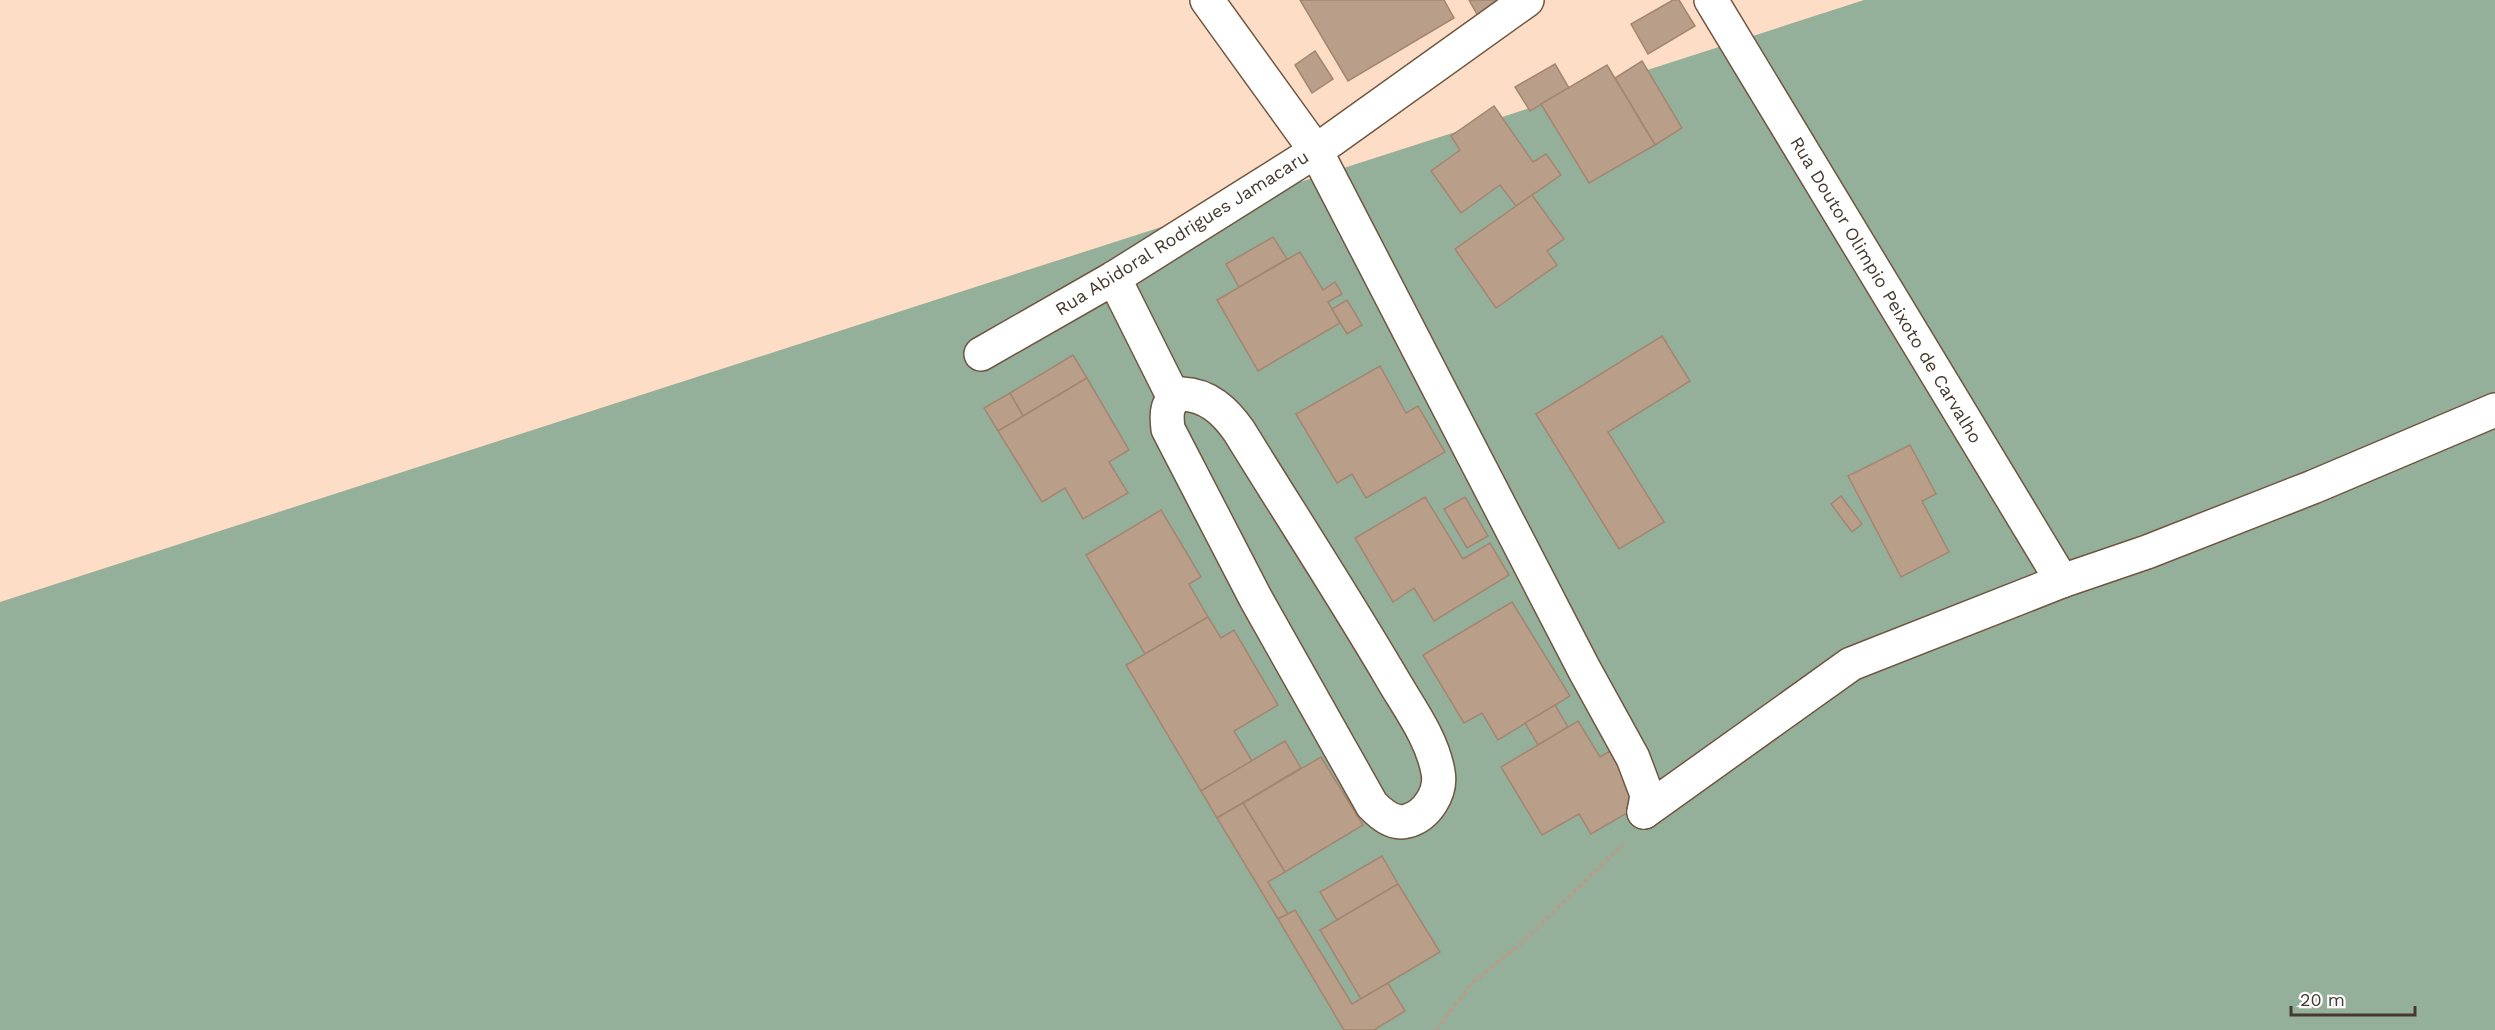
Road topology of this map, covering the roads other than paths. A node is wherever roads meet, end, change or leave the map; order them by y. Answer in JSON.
{"nodes":[{"id":1,"x":1207,"y":0,"type":"edge"},
{"id":2,"x":1527,"y":0,"type":"edge"},
{"id":3,"x":1711,"y":0,"type":"edge"},
{"id":4,"x":1316,"y":151,"type":"junction"},
{"id":5,"x":1114,"y":278,"type":"junction"},
{"id":6,"x":981,"y":354,"type":"dead end"},
{"id":7,"x":1174,"y":398,"type":"junction"},
{"id":8,"x":2495,"y":410,"type":"edge"},
{"id":9,"x":2062,"y":581,"type":"junction"}],
"edges":[{"from":1,"to":4,"type":"street","name":"Rua Abidoral Rodrigues Jamacaru"},
{"from":2,"to":4,"type":"street"},
{"from":3,"to":9,"type":"street","name":"Rua Doutor Olimpio Peixoto de Carvalho"},
{"from":4,"to":5,"type":"street","name":"Rua Abidoral Rodrigues Jamacaru"},
{"from":4,"to":9,"type":"street"},
{"from":5,"to":6,"type":"street","name":"Rua Abidoral Rodrigues Jamacaru"},
{"from":5,"to":7,"type":"street"},
{"from":7,"to":7,"type":"street"},
{"from":8,"to":9,"type":"street"}]}
